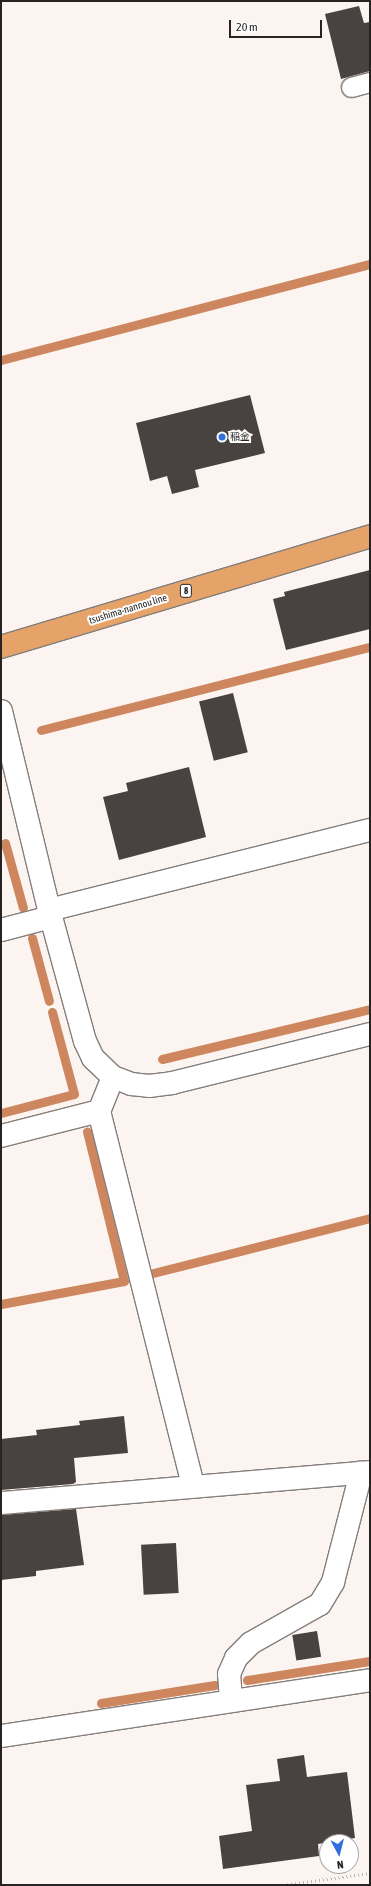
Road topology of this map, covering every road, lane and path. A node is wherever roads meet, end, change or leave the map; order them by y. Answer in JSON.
{"nodes":[{"id":1,"x":370,"y":82,"type":"edge"},
{"id":2,"x":351,"y":87,"type":"dead end"},
{"id":3,"x":370,"y":536,"type":"edge"},
{"id":4,"x":1,"y":647,"type":"edge"},
{"id":5,"x":1,"y":711,"type":"edge"},
{"id":6,"x":370,"y":830,"type":"edge"},
{"id":7,"x":50,"y":914,"type":"junction"},
{"id":8,"x":1,"y":930,"type":"edge"},
{"id":9,"x":370,"y":1034,"type":"edge"},
{"id":10,"x":113,"y":1077,"type":"junction"},
{"id":11,"x":99,"y":1111,"type":"junction"},
{"id":12,"x":1,"y":1136,"type":"edge"},
{"id":13,"x":366,"y":1473,"type":"edge"},
{"id":14,"x":193,"y":1486,"type":"junction"},
{"id":15,"x":1,"y":1503,"type":"edge"},
{"id":16,"x":370,"y":1680,"type":"edge"},
{"id":17,"x":231,"y":1701,"type":"junction"},
{"id":18,"x":1,"y":1736,"type":"edge"},
{"id":19,"x":370,"y":1873,"type":"edge"},
{"id":20,"x":283,"y":1885,"type":"edge"}],
"edges":[{"from":1,"to":2,"type":"lane"},
{"from":3,"to":4,"type":"main road","name":"tsushima-nannou line","number":"8"},
{"from":5,"to":7,"type":"street"},
{"from":6,"to":7,"type":"street"},
{"from":7,"to":8,"type":"street"},
{"from":7,"to":10,"type":"street"},
{"from":9,"to":10,"type":"street"},
{"from":10,"to":11,"type":"street"},
{"from":11,"to":12,"type":"street"},
{"from":11,"to":14,"type":"street"},
{"from":13,"to":14,"type":"street"},
{"from":13,"to":17,"type":"street"},
{"from":14,"to":15,"type":"street"},
{"from":16,"to":17,"type":"street"},
{"from":17,"to":18,"type":"street"},
{"from":19,"to":20,"type":"path"}]}
